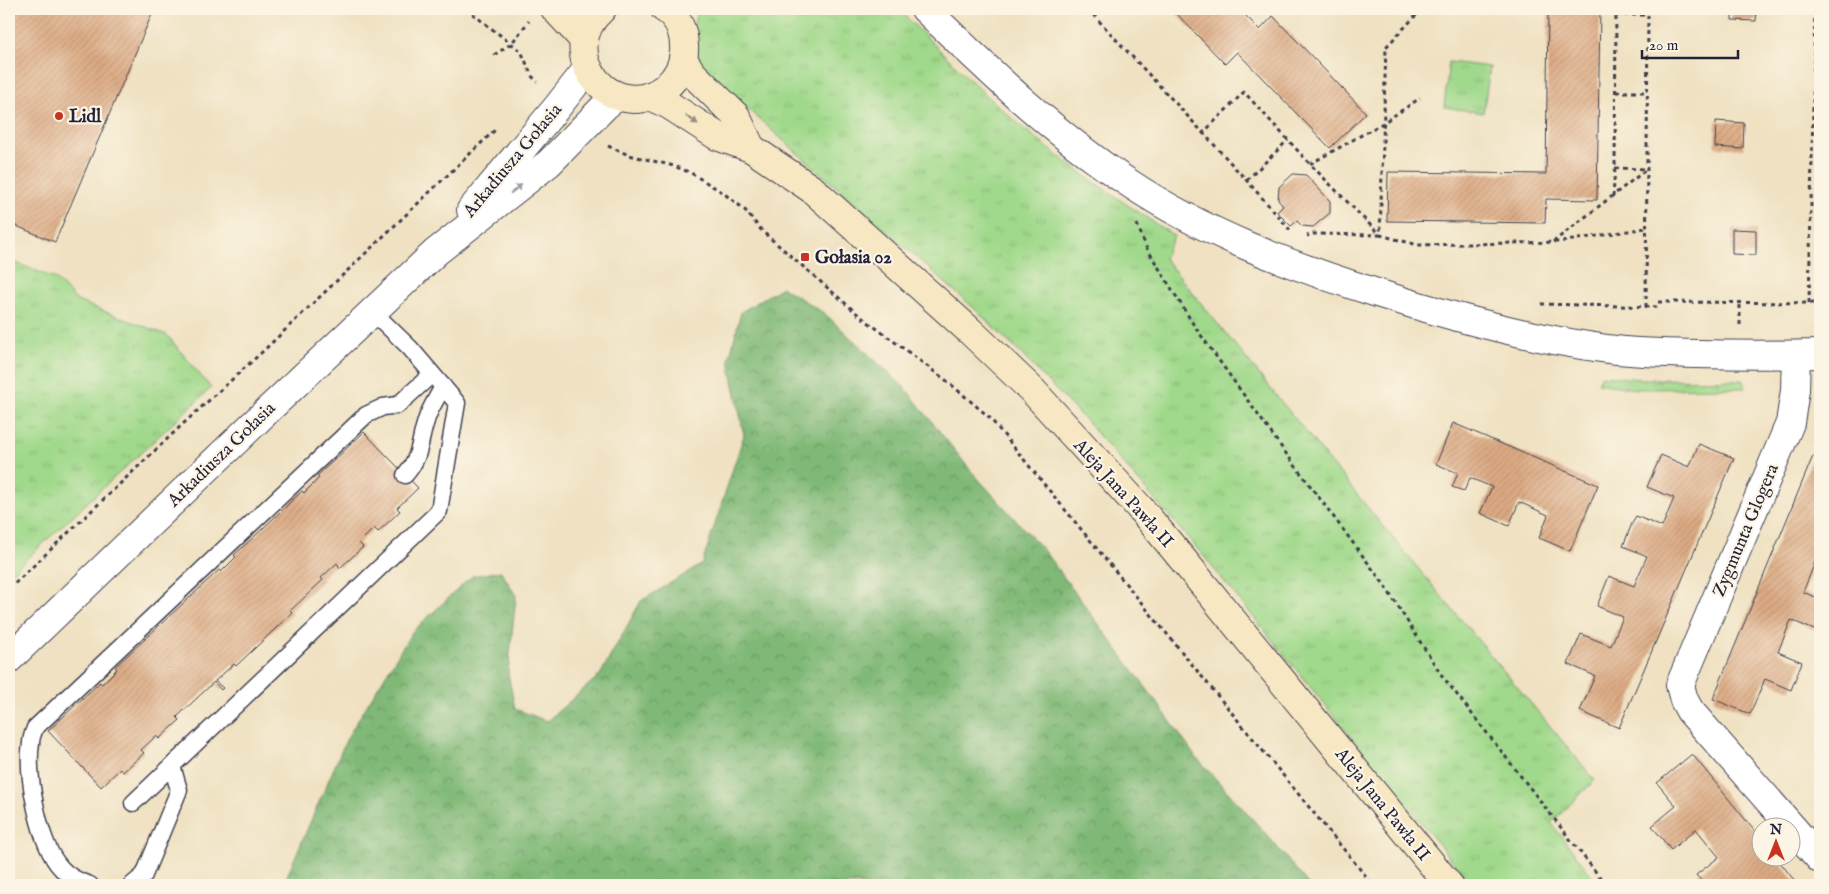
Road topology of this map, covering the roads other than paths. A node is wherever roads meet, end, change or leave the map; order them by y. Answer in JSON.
{"nodes":[{"id":1,"x":602,"y":9,"type":"edge"},
{"id":2,"x":925,"y":9,"type":"edge"},
{"id":3,"x":669,"y":10,"type":"edge"},
{"id":4,"x":544,"y":12,"type":"edge"},
{"id":5,"x":584,"y":40,"type":"junction"},
{"id":6,"x":683,"y":59,"type":"junction"},
{"id":7,"x":588,"y":68,"type":"junction"},
{"id":8,"x":618,"y":96,"type":"junction"},
{"id":9,"x":650,"y":96,"type":"junction"},
{"id":10,"x":751,"y":148,"type":"junction"},
{"id":11,"x":436,"y":252,"type":"junction"},
{"id":12,"x":372,"y":312,"type":"junction"},
{"id":13,"x":1808,"y":355,"type":"edge"},
{"id":14,"x":432,"y":374,"type":"junction"},
{"id":15,"x":443,"y":386,"type":"junction"},
{"id":16,"x":405,"y":475,"type":"dead end"},
{"id":17,"x":9,"y":659,"type":"edge"},
{"id":18,"x":172,"y":766,"type":"junction"},
{"id":19,"x":134,"y":803,"type":"dead end"},
{"id":20,"x":1820,"y":859,"type":"edge"},
{"id":21,"x":90,"y":885,"type":"edge"},
{"id":22,"x":132,"y":885,"type":"edge"},
{"id":23,"x":1449,"y":885,"type":"edge"}],
"edges":[{"from":1,"to":5,"type":"street"},
{"from":2,"to":13,"type":"street"},
{"from":3,"to":6,"type":"street"},
{"from":4,"to":5,"type":"street"},
{"from":5,"to":7,"type":"street"},
{"from":6,"to":9,"type":"street"},
{"from":6,"to":10,"type":"street"},
{"from":7,"to":8,"type":"street"},
{"from":7,"to":11,"type":"street","name":"Arkadiusza Gołasia"},
{"from":8,"to":9,"type":"street"},
{"from":11,"to":8,"type":"street","name":"Arkadiusza Gołasia","one_way":true},
{"from":9,"to":10,"type":"street","name":"Aleja Jana Pawła II","one_way":true},
{"from":10,"to":23,"type":"street","name":"Aleja Jana Pawła II"},
{"from":11,"to":12,"type":"street","name":"Arkadiusza Gołasia"},
{"from":12,"to":14,"type":"lane"},
{"from":12,"to":17,"type":"street","name":"Arkadiusza Gołasia"},
{"from":13,"to":20,"type":"street","name":"Zygmunta Glogera"},
{"from":14,"to":15,"type":"lane"},
{"from":14,"to":21,"type":"lane"},
{"from":15,"to":16,"type":"lane"},
{"from":15,"to":18,"type":"lane"},
{"from":18,"to":19,"type":"lane"},
{"from":18,"to":22,"type":"lane"}]}
